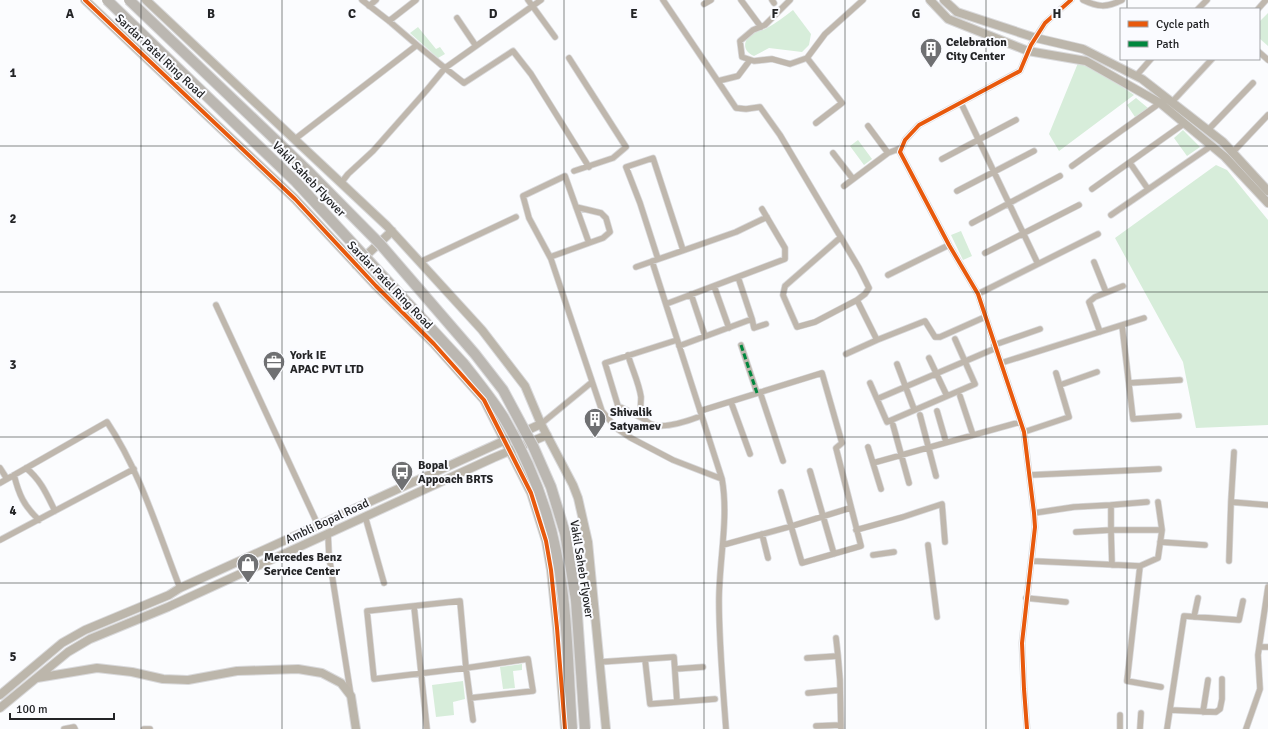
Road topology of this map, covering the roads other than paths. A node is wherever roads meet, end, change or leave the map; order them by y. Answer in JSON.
{"nodes":[{"id":1,"x":86,"y":0,"type":"edge"},
{"id":2,"x":107,"y":0,"type":"edge"},
{"id":3,"x":129,"y":0,"type":"edge"},
{"id":4,"x":146,"y":0,"type":"edge"},
{"id":5,"x":362,"y":0,"type":"edge"},
{"id":6,"x":376,"y":0,"type":"edge"},
{"id":7,"x":416,"y":0,"type":"edge"},
{"id":8,"x":528,"y":0,"type":"edge"},
{"id":9,"x":541,"y":0,"type":"edge"},
{"id":10,"x":663,"y":0,"type":"edge"},
{"id":11,"x":711,"y":0,"type":"edge"},
{"id":12,"x":741,"y":0,"type":"edge"},
{"id":13,"x":790,"y":0,"type":"edge"},
{"id":14,"x":863,"y":0,"type":"edge"},
{"id":15,"x":930,"y":0,"type":"edge"},
{"id":16,"x":944,"y":0,"type":"edge"},
{"id":17,"x":1071,"y":0,"type":"edge"},
{"id":18,"x":1083,"y":0,"type":"edge"},
{"id":19,"x":1122,"y":0,"type":"edge"},
{"id":20,"x":1207,"y":0,"type":"edge"},
{"id":21,"x":704,"y":4,"type":"dead end"},
{"id":22,"x":369,"y":6,"type":"junction"},
{"id":23,"x":533,"y":6,"type":"junction"},
{"id":24,"x":1199,"y":8,"type":"edge"},
{"id":25,"x":457,"y":18,"type":"dead end"},
{"id":26,"x":389,"y":21,"type":"junction"},
{"id":27,"x":761,"y":26,"type":"junction"},
{"id":28,"x":555,"y":37,"type":"dead end"},
{"id":29,"x":1036,"y":38,"type":"junction"},
{"id":30,"x":417,"y":45,"type":"junction"},
{"id":31,"x":476,"y":46,"type":"junction"},
{"id":32,"x":1028,"y":51,"type":"junction"},
{"id":33,"x":1260,"y":53,"type":"edge"},
{"id":34,"x":569,"y":58,"type":"dead end"},
{"id":35,"x":807,"y":58,"type":"junction"},
{"id":36,"x":750,"y":60,"type":"junction"},
{"id":37,"x":1150,"y":60,"type":"edge"},
{"id":38,"x":1211,"y":60,"type":"edge"},
{"id":39,"x":1268,"y":60,"type":"edge"},
{"id":40,"x":445,"y":68,"type":"junction"},
{"id":41,"x":1136,"y":76,"type":"junction"},
{"id":42,"x":718,"y":81,"type":"junction"},
{"id":43,"x":1253,"y":83,"type":"dead end"},
{"id":44,"x":1172,"y":102,"type":"junction"},
{"id":45,"x":961,"y":103,"type":"junction"},
{"id":46,"x":1160,"y":103,"type":"junction"},
{"id":47,"x":1268,"y":115,"type":"edge"},
{"id":48,"x":1016,"y":120,"type":"dead end"},
{"id":49,"x":816,"y":123,"type":"dead end"},
{"id":50,"x":1185,"y":124,"type":"junction"},
{"id":51,"x":868,"y":126,"type":"dead end"},
{"id":52,"x":1208,"y":130,"type":"junction"},
{"id":53,"x":295,"y":139,"type":"junction"},
{"id":54,"x":978,"y":140,"type":"junction"},
{"id":55,"x":1211,"y":146,"type":"junction"},
{"id":56,"x":902,"y":148,"type":"junction"},
{"id":57,"x":1034,"y":151,"type":"dead end"},
{"id":58,"x":833,"y":153,"type":"dead end"},
{"id":59,"x":888,"y":153,"type":"junction"},
{"id":60,"x":1232,"y":153,"type":"junction"},
{"id":61,"x":942,"y":159,"type":"dead end"},
{"id":62,"x":1130,"y":163,"type":"junction"},
{"id":63,"x":1072,"y":166,"type":"dead end"},
{"id":64,"x":589,"y":167,"type":"junction"},
{"id":65,"x":574,"y":171,"type":"dead end"},
{"id":66,"x":994,"y":172,"type":"junction"},
{"id":67,"x":1060,"y":176,"type":"dead end"},
{"id":68,"x":853,"y":179,"type":"junction"},
{"id":69,"x":341,"y":183,"type":"junction"},
{"id":70,"x":844,"y":186,"type":"dead end"},
{"id":71,"x":1092,"y":189,"type":"dead end"},
{"id":72,"x":1148,"y":189,"type":"junction"},
{"id":73,"x":1268,"y":191,"type":"edge"},
{"id":74,"x":957,"y":192,"type":"dead end"},
{"id":75,"x":1009,"y":203,"type":"junction"},
{"id":76,"x":1268,"y":203,"type":"edge"},
{"id":77,"x":1079,"y":205,"type":"dead end"},
{"id":78,"x":576,"y":207,"type":"junction"},
{"id":79,"x":762,"y":209,"type":"dead end"},
{"id":80,"x":1111,"y":215,"type":"dead end"},
{"id":81,"x":516,"y":216,"type":"dead end"},
{"id":82,"x":767,"y":217,"type":"junction"},
{"id":83,"x":972,"y":223,"type":"dead end"},
{"id":84,"x":392,"y":230,"type":"junction"},
{"id":85,"x":1023,"y":233,"type":"junction"},
{"id":86,"x":1098,"y":234,"type":"dead end"},
{"id":87,"x":841,"y":237,"type":"junction"},
{"id":88,"x":589,"y":243,"type":"junction"},
{"id":89,"x":949,"y":245,"type":"junction"},
{"id":90,"x":683,"y":250,"type":"junction"},
{"id":91,"x":985,"y":253,"type":"dead end"},
{"id":92,"x":550,"y":257,"type":"junction"},
{"id":93,"x":658,"y":259,"type":"junction"},
{"id":94,"x":652,"y":261,"type":"junction"},
{"id":95,"x":420,"y":262,"type":"junction"},
{"id":96,"x":1094,"y":262,"type":"dead end"},
{"id":97,"x":356,"y":264,"type":"junction"},
{"id":98,"x":1038,"y":264,"type":"junction"},
{"id":99,"x":636,"y":267,"type":"dead end"},
{"id":100,"x":888,"y":275,"type":"dead end"},
{"id":101,"x":738,"y":277,"type":"junction"},
{"id":102,"x":714,"y":286,"type":"junction"},
{"id":103,"x":1123,"y":286,"type":"dead end"},
{"id":104,"x":1106,"y":292,"type":"junction"},
{"id":105,"x":691,"y":294,"type":"junction"},
{"id":106,"x":978,"y":294,"type":"junction"},
{"id":107,"x":857,"y":300,"type":"junction"},
{"id":108,"x":666,"y":304,"type":"junction"},
{"id":109,"x":216,"y":305,"type":"dead end"},
{"id":110,"x":985,"y":317,"type":"junction"},
{"id":111,"x":1144,"y":318,"type":"dead end"},
{"id":112,"x":752,"y":319,"type":"junction"},
{"id":113,"x":766,"y":324,"type":"dead end"},
{"id":114,"x":1122,"y":325,"type":"junction"},
{"id":115,"x":729,"y":328,"type":"junction"},
{"id":116,"x":1040,"y":329,"type":"dead end"},
{"id":117,"x":1100,"y":332,"type":"junction"},
{"id":118,"x":706,"y":336,"type":"junction"},
{"id":119,"x":955,"y":339,"type":"dead end"},
{"id":120,"x":677,"y":340,"type":"junction"},
{"id":121,"x":877,"y":340,"type":"junction"},
{"id":122,"x":741,"y":345,"type":"dead end"},
{"id":123,"x":679,"y":346,"type":"junction"},
{"id":124,"x":995,"y":346,"type":"junction"},
{"id":125,"x":846,"y":354,"type":"dead end"},
{"id":126,"x":628,"y":356,"type":"junction"},
{"id":127,"x":929,"y":358,"type":"dead end"},
{"id":128,"x":964,"y":361,"type":"junction"},
{"id":129,"x":1001,"y":363,"type":"junction"},
{"id":130,"x":897,"y":364,"type":"dead end"},
{"id":131,"x":1097,"y":372,"type":"dead end"},
{"id":132,"x":936,"y":373,"type":"junction"},
{"id":133,"x":1056,"y":373,"type":"dead end"},
{"id":134,"x":1180,"y":380,"type":"dead end"},
{"id":135,"x":592,"y":382,"type":"junction"},
{"id":136,"x":870,"y":383,"type":"dead end"},
{"id":137,"x":1129,"y":383,"type":"junction"},
{"id":138,"x":1060,"y":384,"type":"junction"},
{"id":139,"x":905,"y":386,"type":"junction"},
{"id":140,"x":759,"y":393,"type":"junction"},
{"id":141,"x":947,"y":396,"type":"junction"},
{"id":142,"x":960,"y":396,"type":"dead end"},
{"id":143,"x":877,"y":399,"type":"junction"},
{"id":144,"x":731,"y":402,"type":"junction"},
{"id":145,"x":914,"y":409,"type":"junction"},
{"id":146,"x":937,"y":410,"type":"dead end"},
{"id":147,"x":701,"y":414,"type":"junction"},
{"id":148,"x":920,"y":415,"type":"dead end"},
{"id":149,"x":1180,"y":416,"type":"dead end"},
{"id":150,"x":644,"y":419,"type":"junction"},
{"id":151,"x":1020,"y":422,"type":"junction"},
{"id":152,"x":541,"y":424,"type":"junction"},
{"id":153,"x":893,"y":425,"type":"dead end"},
{"id":154,"x":1024,"y":432,"type":"junction"},
{"id":155,"x":547,"y":435,"type":"junction"},
{"id":156,"x":973,"y":435,"type":"junction"},
{"id":157,"x":506,"y":441,"type":"junction"},
{"id":158,"x":946,"y":442,"type":"junction"},
{"id":159,"x":868,"y":447,"type":"dead end"},
{"id":160,"x":929,"y":447,"type":"junction"},
{"id":161,"x":510,"y":450,"type":"junction"},
{"id":162,"x":1234,"y":452,"type":"dead end"},
{"id":163,"x":750,"y":454,"type":"dead end"},
{"id":164,"x":902,"y":455,"type":"junction"},
{"id":165,"x":782,"y":461,"type":"dead end"},
{"id":166,"x":873,"y":463,"type":"junction"},
{"id":167,"x":0,"y":468,"type":"edge"},
{"id":168,"x":26,"y":468,"type":"junction"},
{"id":169,"x":134,"y":469,"type":"junction"},
{"id":170,"x":1160,"y":470,"type":"dead end"},
{"id":171,"x":810,"y":471,"type":"dead end"},
{"id":172,"x":14,"y":475,"type":"junction"},
{"id":173,"x":1030,"y":475,"type":"junction"},
{"id":174,"x":936,"y":476,"type":"dead end"},
{"id":175,"x":722,"y":479,"type":"junction"},
{"id":176,"x":6,"y":480,"type":"junction"},
{"id":177,"x":0,"y":483,"type":"edge"},
{"id":178,"x":910,"y":483,"type":"dead end"},
{"id":179,"x":881,"y":489,"type":"dead end"},
{"id":180,"x":781,"y":492,"type":"dead end"},
{"id":181,"x":1147,"y":502,"type":"dead end"},
{"id":182,"x":1158,"y":502,"type":"dead end"},
{"id":183,"x":1231,"y":502,"type":"junction"},
{"id":184,"x":1111,"y":505,"type":"junction"},
{"id":185,"x":1268,"y":505,"type":"edge"},
{"id":186,"x":850,"y":508,"type":"junction"},
{"id":187,"x":55,"y":511,"type":"junction"},
{"id":188,"x":1034,"y":513,"type":"junction"},
{"id":189,"x":365,"y":516,"type":"junction"},
{"id":190,"x":824,"y":516,"type":"junction"},
{"id":191,"x":39,"y":520,"type":"junction"},
{"id":192,"x":318,"y":526,"type":"junction"},
{"id":193,"x":792,"y":526,"type":"junction"},
{"id":194,"x":856,"y":530,"type":"junction"},
{"id":195,"x":1111,"y":530,"type":"junction"},
{"id":196,"x":1162,"y":530,"type":"junction"},
{"id":197,"x":1076,"y":532,"type":"dead end"},
{"id":198,"x":328,"y":533,"type":"junction"},
{"id":199,"x":762,"y":534,"type":"junction"},
{"id":200,"x":0,"y":540,"type":"edge"},
{"id":201,"x":945,"y":542,"type":"dead end"},
{"id":202,"x":1160,"y":542,"type":"junction"},
{"id":203,"x":723,"y":544,"type":"junction"},
{"id":204,"x":928,"y":545,"type":"dead end"},
{"id":205,"x":1205,"y":545,"type":"dead end"},
{"id":206,"x":894,"y":552,"type":"dead end"},
{"id":207,"x":834,"y":554,"type":"junction"},
{"id":208,"x":873,"y":555,"type":"dead end"},
{"id":209,"x":768,"y":558,"type":"dead end"},
{"id":210,"x":1032,"y":561,"type":"junction"},
{"id":211,"x":1229,"y":562,"type":"dead end"},
{"id":212,"x":1112,"y":565,"type":"junction"},
{"id":213,"x":1140,"y":566,"type":"junction"},
{"id":214,"x":384,"y":583,"type":"dead end"},
{"id":215,"x":1268,"y":587,"type":"edge"},
{"id":216,"x":180,"y":588,"type":"junction"},
{"id":217,"x":1026,"y":598,"type":"junction"},
{"id":218,"x":1198,"y":598,"type":"dead end"},
{"id":219,"x":1243,"y":601,"type":"dead end"},
{"id":220,"x":1066,"y":602,"type":"dead end"},
{"id":221,"x":414,"y":606,"type":"junction"},
{"id":222,"x":937,"y":617,"type":"dead end"},
{"id":223,"x":1194,"y":617,"type":"junction"},
{"id":224,"x":836,"y":638,"type":"dead end"},
{"id":225,"x":1260,"y":647,"type":"junction"},
{"id":226,"x":1268,"y":647,"type":"edge"},
{"id":227,"x":838,"y":656,"type":"junction"},
{"id":228,"x":807,"y":658,"type":"dead end"},
{"id":229,"x":645,"y":659,"type":"junction"},
{"id":230,"x":600,"y":662,"type":"junction"},
{"id":231,"x":703,"y":667,"type":"dead end"},
{"id":232,"x":466,"y":668,"type":"junction"},
{"id":233,"x":675,"y":669,"type":"junction"},
{"id":234,"x":421,"y":673,"type":"junction"},
{"id":235,"x":36,"y":678,"type":"junction"},
{"id":236,"x":1222,"y":679,"type":"dead end"},
{"id":237,"x":1208,"y":680,"type":"dead end"},
{"id":238,"x":1162,"y":687,"type":"dead end"},
{"id":239,"x":840,"y":690,"type":"junction"},
{"id":240,"x":808,"y":693,"type":"dead end"},
{"id":241,"x":0,"y":695,"type":"edge"},
{"id":242,"x":351,"y":696,"type":"junction"},
{"id":243,"x":470,"y":698,"type":"junction"},
{"id":244,"x":715,"y":699,"type":"dead end"},
{"id":245,"x":677,"y":702,"type":"junction"},
{"id":246,"x":0,"y":708,"type":"edge"},
{"id":247,"x":1170,"y":710,"type":"junction"},
{"id":248,"x":1203,"y":712,"type":"junction"},
{"id":249,"x":1141,"y":713,"type":"dead end"},
{"id":250,"x":1120,"y":714,"type":"dead end"},
{"id":251,"x":472,"y":720,"type":"dead end"},
{"id":252,"x":816,"y":726,"type":"dead end"},
{"id":253,"x":841,"y":727,"type":"edge"},
{"id":254,"x":64,"y":729,"type":"edge"},
{"id":255,"x":75,"y":729,"type":"edge"},
{"id":256,"x":144,"y":729,"type":"edge"},
{"id":257,"x":150,"y":729,"type":"edge"},
{"id":258,"x":356,"y":729,"type":"edge"},
{"id":259,"x":427,"y":729,"type":"edge"},
{"id":260,"x":564,"y":729,"type":"edge"},
{"id":261,"x":572,"y":729,"type":"edge"},
{"id":262,"x":585,"y":729,"type":"edge"},
{"id":263,"x":606,"y":729,"type":"edge"},
{"id":264,"x":726,"y":729,"type":"edge"},
{"id":265,"x":1027,"y":729,"type":"edge"},
{"id":266,"x":1120,"y":729,"type":"edge"},
{"id":267,"x":1140,"y":729,"type":"edge"},
{"id":268,"x":1167,"y":729,"type":"edge"},
{"id":269,"x":1246,"y":729,"type":"edge"}],
"edges":[{"from":1,"to":97,"type":"street","name":"Sardar Patel Ring Road"},
{"from":2,"to":261,"type":"highway","name":"Vakil Saheb Flyover","bridge":true},
{"from":3,"to":262,"type":"highway","name":"Vakil Saheb Flyover","bridge":true},
{"from":4,"to":53,"type":"street"},
{"from":5,"to":22,"type":"street"},
{"from":6,"to":22,"type":"street"},
{"from":7,"to":26,"type":"street"},
{"from":8,"to":23,"type":"street"},
{"from":9,"to":23,"type":"street"},
{"from":10,"to":42,"type":"street"},
{"from":11,"to":21,"type":"street"},
{"from":12,"to":27,"type":"street"},
{"from":13,"to":27,"type":"street"},
{"from":14,"to":35,"type":"street"},
{"from":15,"to":32,"type":"street"},
{"from":16,"to":29,"type":"street"},
{"from":17,"to":29,"type":"street"},
{"from":18,"to":19,"type":"street"},
{"from":20,"to":24,"type":"street"},
{"from":22,"to":26,"type":"street"},
{"from":23,"to":28,"type":"street"},
{"from":23,"to":31,"type":"street"},
{"from":25,"to":31,"type":"street"},
{"from":26,"to":30,"type":"street"},
{"from":27,"to":36,"type":"street"},
{"from":29,"to":32,"type":"street"},
{"from":29,"to":41,"type":"street"},
{"from":30,"to":40,"type":"street"},
{"from":30,"to":53,"type":"street"},
{"from":31,"to":40,"type":"street"},
{"from":32,"to":45,"type":"street"},
{"from":32,"to":46,"type":"street"},
{"from":33,"to":39,"type":"street"},
{"from":34,"to":64,"type":"street"},
{"from":35,"to":36,"type":"street"},
{"from":35,"to":49,"type":"street"},
{"from":36,"to":42,"type":"street"},
{"from":37,"to":41,"type":"street"},
{"from":38,"to":44,"type":"street"},
{"from":40,"to":64,"type":"street"},
{"from":40,"to":69,"type":"street"},
{"from":41,"to":44,"type":"street"},
{"from":42,"to":87,"type":"street"},
{"from":43,"to":52,"type":"street"},
{"from":44,"to":52,"type":"street"},
{"from":45,"to":54,"type":"street"},
{"from":45,"to":56,"type":"street"},
{"from":46,"to":50,"type":"street"},
{"from":46,"to":63,"type":"street"},
{"from":47,"to":60,"type":"street"},
{"from":48,"to":54,"type":"street"},
{"from":50,"to":55,"type":"street"},
{"from":50,"to":62,"type":"street"},
{"from":51,"to":59,"type":"street"},
{"from":52,"to":60,"type":"street"},
{"from":53,"to":69,"type":"street"},
{"from":54,"to":61,"type":"street"},
{"from":54,"to":66,"type":"street"},
{"from":55,"to":72,"type":"street"},
{"from":55,"to":76,"type":"street"},
{"from":56,"to":59,"type":"street"},
{"from":56,"to":89,"type":"street"},
{"from":57,"to":66,"type":"street"},
{"from":58,"to":68,"type":"street"},
{"from":59,"to":68,"type":"street"},
{"from":60,"to":73,"type":"street"},
{"from":62,"to":71,"type":"street"},
{"from":62,"to":72,"type":"street"},
{"from":64,"to":65,"type":"street"},
{"from":66,"to":74,"type":"street"},
{"from":66,"to":75,"type":"street"},
{"from":67,"to":75,"type":"street"},
{"from":68,"to":70,"type":"street"},
{"from":69,"to":84,"type":"street"},
{"from":72,"to":80,"type":"street"},
{"from":75,"to":83,"type":"street"},
{"from":75,"to":85,"type":"street"},
{"from":77,"to":85,"type":"street"},
{"from":78,"to":88,"type":"street"},
{"from":78,"to":88,"type":"street"},
{"from":78,"to":92,"type":"street"},
{"from":79,"to":82,"type":"street"},
{"from":81,"to":95,"type":"street"},
{"from":82,"to":90,"type":"street"},
{"from":82,"to":101,"type":"street"},
{"from":84,"to":95,"type":"street"},
{"from":84,"to":97,"type":"street"},
{"from":85,"to":91,"type":"street"},
{"from":85,"to":98,"type":"street"},
{"from":86,"to":98,"type":"street"},
{"from":87,"to":107,"type":"street"},
{"from":87,"to":107,"type":"street"},
{"from":88,"to":92,"type":"street"},
{"from":89,"to":100,"type":"street"},
{"from":89,"to":106,"type":"street"},
{"from":90,"to":93,"type":"street"},
{"from":90,"to":93,"type":"street"},
{"from":92,"to":135,"type":"street"},
{"from":93,"to":94,"type":"street"},
{"from":94,"to":99,"type":"street"},
{"from":94,"to":108,"type":"street"},
{"from":95,"to":152,"type":"street"},
{"from":96,"to":104,"type":"street"},
{"from":97,"to":157,"type":"street","name":"Sardar Patel Ring Road"},
{"from":98,"to":106,"type":"street"},
{"from":101,"to":102,"type":"street"},
{"from":101,"to":112,"type":"street"},
{"from":102,"to":105,"type":"street"},
{"from":102,"to":115,"type":"street"},
{"from":103,"to":104,"type":"street"},
{"from":104,"to":117,"type":"street"},
{"from":105,"to":108,"type":"street"},
{"from":105,"to":118,"type":"street"},
{"from":106,"to":110,"type":"street"},
{"from":107,"to":121,"type":"street"},
{"from":108,"to":120,"type":"street"},
{"from":109,"to":192,"type":"street"},
{"from":110,"to":121,"type":"street"},
{"from":110,"to":124,"type":"street"},
{"from":111,"to":114,"type":"street"},
{"from":112,"to":113,"type":"street"},
{"from":112,"to":115,"type":"street"},
{"from":114,"to":117,"type":"street"},
{"from":114,"to":137,"type":"street"},
{"from":115,"to":118,"type":"street"},
{"from":116,"to":124,"type":"street"},
{"from":117,"to":129,"type":"street"},
{"from":118,"to":123,"type":"street"},
{"from":119,"to":128,"type":"street"},
{"from":120,"to":123,"type":"street"},
{"from":120,"to":126,"type":"street"},
{"from":121,"to":125,"type":"street"},
{"from":122,"to":140,"type":"street"},
{"from":123,"to":147,"type":"street"},
{"from":124,"to":128,"type":"street"},
{"from":124,"to":129,"type":"street"},
{"from":126,"to":150,"type":"street"},
{"from":126,"to":150,"type":"street"},
{"from":127,"to":132,"type":"street"},
{"from":128,"to":132,"type":"street"},
{"from":128,"to":141,"type":"street"},
{"from":129,"to":151,"type":"street"},
{"from":130,"to":139,"type":"street"},
{"from":131,"to":138,"type":"street"},
{"from":132,"to":139,"type":"street"},
{"from":132,"to":141,"type":"street"},
{"from":133,"to":138,"type":"street"},
{"from":134,"to":137,"type":"street"},
{"from":135,"to":152,"type":"street"},
{"from":135,"to":175,"type":"street"},
{"from":136,"to":143,"type":"street"},
{"from":137,"to":149,"type":"street"},
{"from":138,"to":154,"type":"street"},
{"from":139,"to":143,"type":"street"},
{"from":139,"to":145,"type":"street"},
{"from":140,"to":144,"type":"street"},
{"from":140,"to":165,"type":"street"},
{"from":140,"to":186,"type":"street"},
{"from":141,"to":145,"type":"street"},
{"from":142,"to":156,"type":"street"},
{"from":143,"to":145,"type":"street"},
{"from":144,"to":147,"type":"street"},
{"from":144,"to":163,"type":"street"},
{"from":146,"to":158,"type":"street"},
{"from":147,"to":150,"type":"street"},
{"from":147,"to":175,"type":"street"},
{"from":148,"to":160,"type":"street"},
{"from":151,"to":154,"type":"street"},
{"from":151,"to":156,"type":"street"},
{"from":152,"to":155,"type":"street"},
{"from":152,"to":157,"type":"street","name":"Ambli Bopal Road"},
{"from":153,"to":164,"type":"street"},
{"from":154,"to":173,"type":"street"},
{"from":155,"to":161,"type":"street","name":"Ambli Bopal Road"},
{"from":155,"to":230,"type":"street"},
{"from":156,"to":158,"type":"street"},
{"from":157,"to":161,"type":"street","name":"Sardar Patel Ring Road"},
{"from":157,"to":192,"type":"street","name":"Ambli Bopal Road"},
{"from":158,"to":160,"type":"street"},
{"from":159,"to":166,"type":"street"},
{"from":160,"to":164,"type":"street"},
{"from":160,"to":174,"type":"street"},
{"from":161,"to":189,"type":"street","name":"Ambli Bopal Road"},
{"from":161,"to":260,"type":"street","name":"Sardar Patel Ring Road"},
{"from":162,"to":183,"type":"street"},
{"from":164,"to":166,"type":"street"},
{"from":164,"to":178,"type":"street"},
{"from":166,"to":179,"type":"street"},
{"from":167,"to":176,"type":"street"},
{"from":168,"to":169,"type":"street"},
{"from":168,"to":172,"type":"street"},
{"from":168,"to":187,"type":"street"},
{"from":169,"to":187,"type":"street"},
{"from":169,"to":216,"type":"street"},
{"from":170,"to":173,"type":"street"},
{"from":171,"to":190,"type":"street"},
{"from":172,"to":176,"type":"street"},
{"from":172,"to":191,"type":"street"},
{"from":173,"to":188,"type":"street"},
{"from":175,"to":203,"type":"street"},
{"from":176,"to":177,"type":"street"},
{"from":180,"to":193,"type":"street"},
{"from":181,"to":184,"type":"street"},
{"from":182,"to":196,"type":"street"},
{"from":183,"to":185,"type":"street"},
{"from":183,"to":211,"type":"street"},
{"from":184,"to":188,"type":"street"},
{"from":184,"to":195,"type":"street"},
{"from":186,"to":190,"type":"street"},
{"from":186,"to":194,"type":"street"},
{"from":187,"to":191,"type":"street"},
{"from":188,"to":210,"type":"street"},
{"from":189,"to":198,"type":"street","name":"Ambli Bopal Road"},
{"from":189,"to":214,"type":"street"},
{"from":190,"to":193,"type":"street"},
{"from":190,"to":207,"type":"street"},
{"from":191,"to":200,"type":"street"},
{"from":192,"to":216,"type":"street","name":"Ambli Bopal Road"},
{"from":193,"to":199,"type":"street"},
{"from":193,"to":207,"type":"street"},
{"from":194,"to":201,"type":"street"},
{"from":194,"to":207,"type":"street"},
{"from":195,"to":196,"type":"street"},
{"from":195,"to":197,"type":"street"},
{"from":195,"to":212,"type":"street"},
{"from":196,"to":202,"type":"street"},
{"from":198,"to":235,"type":"street","name":"Ambli Bopal Road"},
{"from":198,"to":242,"type":"street"},
{"from":199,"to":203,"type":"street"},
{"from":199,"to":209,"type":"street"},
{"from":202,"to":205,"type":"street"},
{"from":202,"to":213,"type":"street"},
{"from":203,"to":264,"type":"street"},
{"from":204,"to":222,"type":"street"},
{"from":206,"to":208,"type":"street"},
{"from":210,"to":212,"type":"street"},
{"from":210,"to":217,"type":"street"},
{"from":212,"to":213,"type":"street"},
{"from":213,"to":238,"type":"street"},
{"from":215,"to":225,"type":"street"},
{"from":216,"to":241,"type":"street","name":"Ambli Bopal Road"},
{"from":217,"to":220,"type":"street"},
{"from":217,"to":265,"type":"street"},
{"from":218,"to":223,"type":"street"},
{"from":219,"to":223,"type":"street"},
{"from":221,"to":232,"type":"street"},
{"from":221,"to":234,"type":"street"},
{"from":221,"to":234,"type":"street"},
{"from":223,"to":247,"type":"street"},
{"from":224,"to":227,"type":"street"},
{"from":225,"to":226,"type":"street"},
{"from":225,"to":269,"type":"street"},
{"from":227,"to":228,"type":"street"},
{"from":227,"to":239,"type":"street"},
{"from":229,"to":230,"type":"street"},
{"from":229,"to":233,"type":"street"},
{"from":229,"to":245,"type":"street"},
{"from":230,"to":263,"type":"street"},
{"from":231,"to":233,"type":"street"},
{"from":232,"to":234,"type":"street"},
{"from":232,"to":243,"type":"street"},
{"from":232,"to":243,"type":"street"},
{"from":233,"to":245,"type":"street"},
{"from":234,"to":259,"type":"street"},
{"from":235,"to":242,"type":"street"},
{"from":235,"to":246,"type":"street","name":"Ambli Bopal Road"},
{"from":236,"to":248,"type":"street"},
{"from":237,"to":248,"type":"street"},
{"from":239,"to":240,"type":"street"},
{"from":239,"to":253,"type":"street"},
{"from":242,"to":258,"type":"street"},
{"from":243,"to":251,"type":"street"},
{"from":244,"to":245,"type":"street"},
{"from":247,"to":248,"type":"street"},
{"from":247,"to":268,"type":"street"},
{"from":249,"to":267,"type":"street"},
{"from":250,"to":266,"type":"street"},
{"from":252,"to":253,"type":"street"},
{"from":254,"to":255,"type":"street"},
{"from":256,"to":257,"type":"street"}]}
